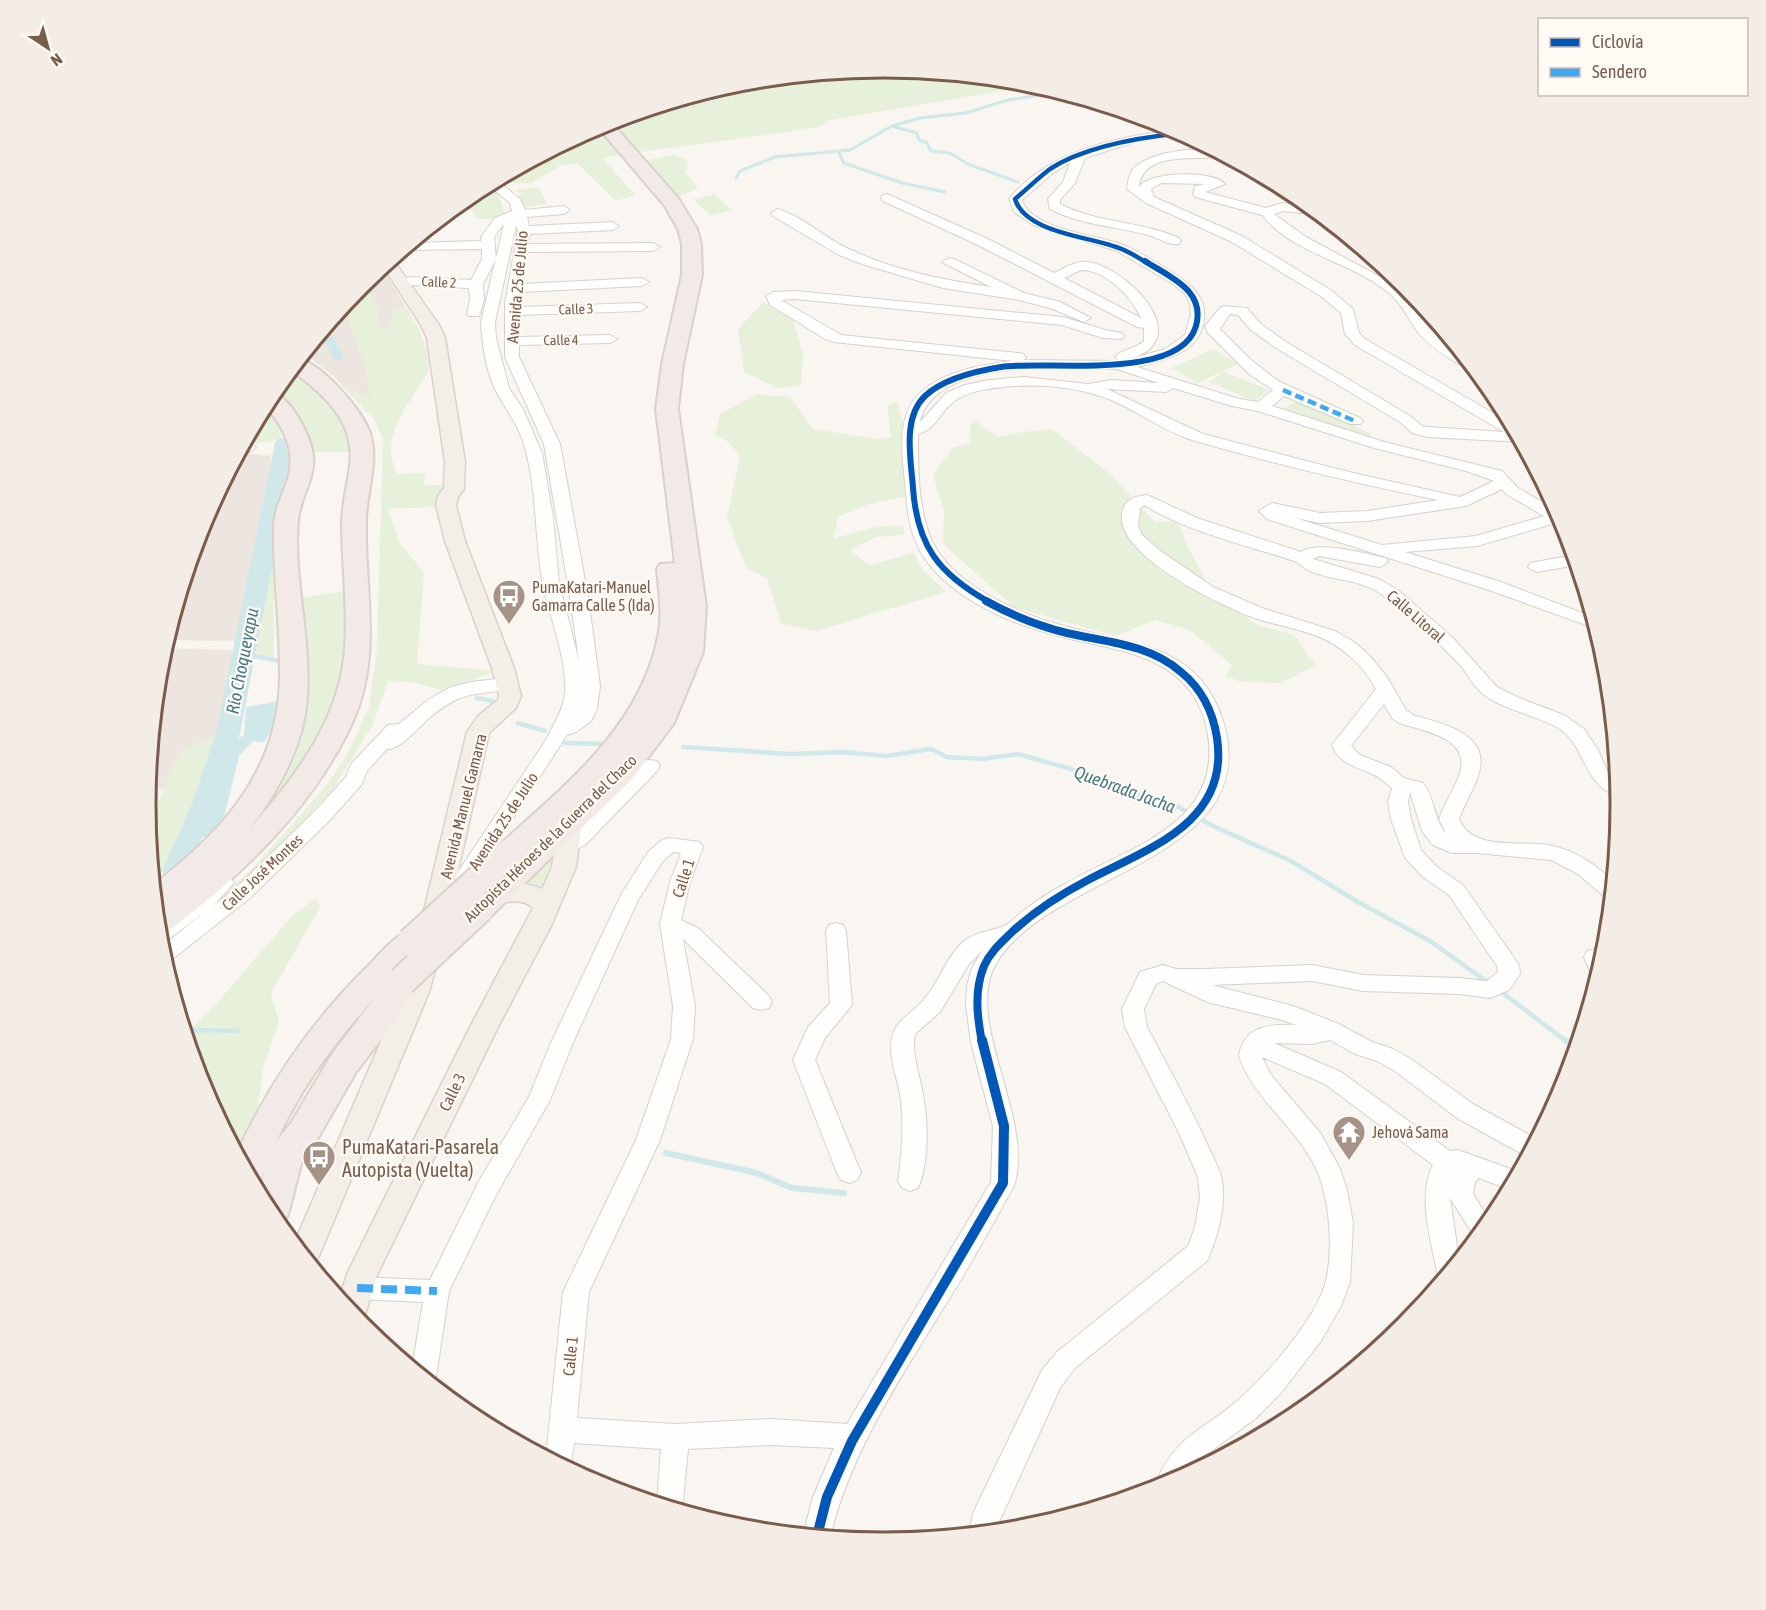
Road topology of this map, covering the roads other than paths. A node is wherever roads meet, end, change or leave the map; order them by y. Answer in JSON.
{"nodes":[{"id":1,"x":610,"y":131,"type":"edge"},
{"id":2,"x":1165,"y":135,"type":"edge"},
{"id":3,"x":599,"y":136,"type":"edge"},
{"id":4,"x":1206,"y":153,"type":"edge"},
{"id":5,"x":1078,"y":155,"type":"junction"},
{"id":6,"x":499,"y":188,"type":"edge"},
{"id":7,"x":1146,"y":195,"type":"junction"},
{"id":8,"x":887,"y":198,"type":"dead end"},
{"id":9,"x":1299,"y":209,"type":"edge"},
{"id":10,"x":564,"y":210,"type":"dead end"},
{"id":11,"x":1266,"y":212,"type":"junction"},
{"id":12,"x":520,"y":213,"type":"junction"},
{"id":13,"x":777,"y":213,"type":"dead end"},
{"id":14,"x":613,"y":226,"type":"dead end"},
{"id":15,"x":524,"y":230,"type":"junction"},
{"id":16,"x":1174,"y":241,"type":"dead end"},
{"id":17,"x":486,"y":245,"type":"junction"},
{"id":18,"x":418,"y":247,"type":"edge"},
{"id":19,"x":653,"y":247,"type":"dead end"},
{"id":20,"x":523,"y":248,"type":"junction"},
{"id":21,"x":949,"y":262,"type":"dead end"},
{"id":22,"x":393,"y":269,"type":"edge"},
{"id":23,"x":1054,"y":279,"type":"junction"},
{"id":24,"x":642,"y":282,"type":"dead end"},
{"id":25,"x":402,"y":283,"type":"junction"},
{"id":26,"x":476,"y":284,"type":"junction"},
{"id":27,"x":516,"y":288,"type":"junction"},
{"id":28,"x":1019,"y":296,"type":"junction"},
{"id":29,"x":640,"y":307,"type":"dead end"},
{"id":30,"x":512,"y":311,"type":"junction"},
{"id":31,"x":474,"y":313,"type":"dead end"},
{"id":32,"x":1146,"y":323,"type":"junction"},
{"id":33,"x":1204,"y":331,"type":"junction"},
{"id":34,"x":1116,"y":336,"type":"junction"},
{"id":35,"x":610,"y":339,"type":"dead end"},
{"id":36,"x":512,"y":340,"type":"junction"},
{"id":37,"x":1451,"y":351,"type":"edge"},
{"id":38,"x":1121,"y":366,"type":"junction"},
{"id":39,"x":302,"y":368,"type":"edge"},
{"id":40,"x":1174,"y":384,"type":"junction"},
{"id":41,"x":1090,"y":389,"type":"junction"},
{"id":42,"x":1283,"y":390,"type":"junction"},
{"id":43,"x":277,"y":405,"type":"edge"},
{"id":44,"x":1261,"y":407,"type":"junction"},
{"id":45,"x":1355,"y":421,"type":"dead end"},
{"id":46,"x":1501,"y":424,"type":"edge"},
{"id":47,"x":912,"y":430,"type":"junction"},
{"id":48,"x":1418,"y":430,"type":"junction"},
{"id":49,"x":1510,"y":437,"type":"edge"},
{"id":50,"x":1504,"y":480,"type":"junction"},
{"id":51,"x":1466,"y":501,"type":"junction"},
{"id":52,"x":1549,"y":513,"type":"edge"},
{"id":53,"x":1553,"y":522,"type":"edge"},
{"id":54,"x":1376,"y":550,"type":"junction"},
{"id":55,"x":1303,"y":558,"type":"junction"},
{"id":56,"x":1568,"y":561,"type":"edge"},
{"id":57,"x":1536,"y":567,"type":"dead end"},
{"id":58,"x":1444,"y":571,"type":"junction"},
{"id":59,"x":1586,"y":621,"type":"edge"},
{"id":60,"x":506,"y":684,"type":"junction"},
{"id":61,"x":1386,"y":689,"type":"junction"},
{"id":62,"x":394,"y":729,"type":"dead end"},
{"id":63,"x":560,"y":730,"type":"junction"},
{"id":64,"x":650,"y":766,"type":"dead end"},
{"id":65,"x":355,"y":779,"type":"junction"},
{"id":66,"x":1609,"y":783,"type":"edge"},
{"id":67,"x":1403,"y":786,"type":"junction"},
{"id":68,"x":281,"y":811,"type":"junction"},
{"id":69,"x":568,"y":835,"type":"junction"},
{"id":70,"x":1478,"y":846,"type":"junction"},
{"id":71,"x":1605,"y":886,"type":"edge"},
{"id":72,"x":161,"y":893,"type":"edge"},
{"id":73,"x":487,"y":901,"type":"junction"},
{"id":74,"x":439,"y":906,"type":"junction"},
{"id":75,"x":546,"y":907,"type":"junction"},
{"id":76,"x":165,"y":917,"type":"edge"},
{"id":77,"x":670,"y":924,"type":"junction"},
{"id":78,"x":167,"y":929,"type":"edge"},
{"id":79,"x":836,"y":931,"type":"dead end"},
{"id":80,"x":1011,"y":933,"type":"junction"},
{"id":81,"x":171,"y":951,"type":"edge"},
{"id":82,"x":1173,"y":976,"type":"junction"},
{"id":83,"x":760,"y":1002,"type":"dead end"},
{"id":84,"x":1332,"y":1030,"type":"junction"},
{"id":85,"x":1253,"y":1043,"type":"junction"},
{"id":86,"x":1526,"y":1145,"type":"edge"},
{"id":87,"x":1446,"y":1162,"type":"junction"},
{"id":88,"x":251,"y":1164,"type":"edge"},
{"id":89,"x":1477,"y":1166,"type":"junction"},
{"id":90,"x":849,"y":1173,"type":"dead end"},
{"id":91,"x":1507,"y":1178,"type":"edge"},
{"id":92,"x":910,"y":1181,"type":"dead end"},
{"id":93,"x":274,"y":1201,"type":"edge"},
{"id":94,"x":1477,"y":1223,"type":"edge"},
{"id":95,"x":307,"y":1249,"type":"edge"},
{"id":96,"x":1448,"y":1263,"type":"edge"},
{"id":97,"x":437,"y":1291,"type":"junction"},
{"id":98,"x":353,"y":1300,"type":"edge"},
{"id":99,"x":424,"y":1369,"type":"edge"},
{"id":100,"x":563,"y":1430,"type":"junction"},
{"id":101,"x":675,"y":1437,"type":"junction"},
{"id":102,"x":855,"y":1437,"type":"junction"},
{"id":103,"x":560,"y":1456,"type":"edge"},
{"id":104,"x":1178,"y":1470,"type":"edge"},
{"id":105,"x":671,"y":1500,"type":"edge"},
{"id":106,"x":983,"y":1525,"type":"edge"},
{"id":107,"x":818,"y":1529,"type":"edge"}],
"edges":[{"from":1,"to":69,"type":"highway","name":"Autopista Héroes de la Guerra del Chaco"},
{"from":2,"to":5,"type":"street"},
{"from":3,"to":88,"type":"highway","name":"Autopista Héroes de la Guerra del Chaco","bridge":true},
{"from":4,"to":7,"type":"street"},
{"from":5,"to":16,"type":"street"},
{"from":5,"to":33,"type":"street"},
{"from":6,"to":12,"type":"street"},
{"from":7,"to":11,"type":"street"},
{"from":7,"to":46,"type":"street"},
{"from":8,"to":23,"type":"street"},
{"from":9,"to":11,"type":"street"},
{"from":10,"to":12,"type":"street"},
{"from":11,"to":37,"type":"street"},
{"from":12,"to":15,"type":"street","name":"Avenida 25 de Julio"},
{"from":12,"to":17,"type":"street"},
{"from":12,"to":63,"type":"street","name":"Avenida 25 de Julio"},
{"from":13,"to":28,"type":"street"},
{"from":14,"to":15,"type":"street"},
{"from":15,"to":20,"type":"street","name":"Avenida 25 de Julio"},
{"from":17,"to":18,"type":"street"},
{"from":17,"to":26,"type":"street"},
{"from":19,"to":20,"type":"street"},
{"from":20,"to":27,"type":"street","name":"Avenida 25 de Julio"},
{"from":21,"to":28,"type":"street"},
{"from":22,"to":25,"type":"main road","name":"Avenida Manuel Gamarra"},
{"from":23,"to":32,"type":"street"},
{"from":23,"to":32,"type":"street"},
{"from":24,"to":27,"type":"street"},
{"from":25,"to":26,"type":"street","name":"Calle 2"},
{"from":25,"to":60,"type":"main road","name":"Avenida Manuel Gamarra"},
{"from":26,"to":31,"type":"street"},
{"from":27,"to":30,"type":"street","name":"Avenida 25 de Julio"},
{"from":28,"to":34,"type":"street"},
{"from":29,"to":30,"type":"street","name":"Calle 3"},
{"from":30,"to":36,"type":"street","name":"Avenida 25 de Julio"},
{"from":32,"to":34,"type":"street"},
{"from":32,"to":34,"type":"street"},
{"from":33,"to":38,"type":"street"},
{"from":33,"to":42,"type":"street"},
{"from":33,"to":48,"type":"street"},
{"from":35,"to":36,"type":"street","name":"Calle 4"},
{"from":36,"to":63,"type":"street","name":"Avenida 25 de Julio"},
{"from":38,"to":40,"type":"street"},
{"from":38,"to":47,"type":"street"},
{"from":39,"to":68,"type":"highway"},
{"from":40,"to":41,"type":"street"},
{"from":40,"to":44,"type":"street"},
{"from":41,"to":47,"type":"street"},
{"from":41,"to":51,"type":"street"},
{"from":42,"to":44,"type":"street"},
{"from":42,"to":45,"type":"street"},
{"from":43,"to":72,"type":"highway"},
{"from":44,"to":50,"type":"street"},
{"from":47,"to":80,"type":"street"},
{"from":48,"to":49,"type":"street"},
{"from":48,"to":50,"type":"street"},
{"from":50,"to":51,"type":"street"},
{"from":50,"to":52,"type":"street"},
{"from":51,"to":54,"type":"street"},
{"from":53,"to":54,"type":"street"},
{"from":54,"to":58,"type":"street"},
{"from":55,"to":58,"type":"street","name":"Calle Litoral"},
{"from":55,"to":61,"type":"street"},
{"from":55,"to":66,"type":"street","name":"Calle Litoral"},
{"from":56,"to":57,"type":"street"},
{"from":58,"to":59,"type":"street"},
{"from":60,"to":65,"type":"street","name":"Calle José Montes"},
{"from":60,"to":74,"type":"main road","name":"Avenida Manuel Gamarra"},
{"from":61,"to":67,"type":"street"},
{"from":61,"to":70,"type":"street"},
{"from":62,"to":65,"type":"street","name":"Calle José Montes"},
{"from":63,"to":74,"type":"street","name":"Avenida 25 de Julio"},
{"from":64,"to":69,"type":"street"},
{"from":65,"to":81,"type":"street","name":"Calle José Montes"},
{"from":67,"to":70,"type":"street"},
{"from":67,"to":82,"type":"street"},
{"from":68,"to":76,"type":"highway"},
{"from":68,"to":78,"type":"street"},
{"from":69,"to":73,"type":"highway","name":"Autopista Héroes de la Guerra del Chaco"},
{"from":69,"to":75,"type":"main road","name":"Calle 3"},
{"from":70,"to":71,"type":"street"},
{"from":73,"to":75,"type":"main road"},
{"from":73,"to":93,"type":"highway","name":"Autopista Héroes de la Guerra del Chaco","bridge":true},
{"from":74,"to":95,"type":"main road","name":"Avenida Manuel Gamarra"},
{"from":75,"to":98,"type":"main road","name":"Calle 3"},
{"from":77,"to":83,"type":"street"},
{"from":77,"to":97,"type":"street","name":"Calle 1"},
{"from":77,"to":100,"type":"street","name":"Calle 1"},
{"from":79,"to":90,"type":"street"},
{"from":80,"to":92,"type":"street"},
{"from":80,"to":102,"type":"street"},
{"from":82,"to":84,"type":"street"},
{"from":82,"to":106,"type":"street"},
{"from":84,"to":85,"type":"street"},
{"from":84,"to":86,"type":"street"},
{"from":85,"to":87,"type":"street"},
{"from":85,"to":104,"type":"street"},
{"from":87,"to":89,"type":"street"},
{"from":87,"to":96,"type":"street"},
{"from":89,"to":91,"type":"street"},
{"from":89,"to":94,"type":"street"},
{"from":97,"to":98,"type":"street"},
{"from":97,"to":99,"type":"street","name":"Calle 1"},
{"from":100,"to":101,"type":"street"},
{"from":100,"to":103,"type":"street","name":"Calle 1"},
{"from":101,"to":102,"type":"street"},
{"from":101,"to":105,"type":"street"},
{"from":102,"to":107,"type":"street"}]}
